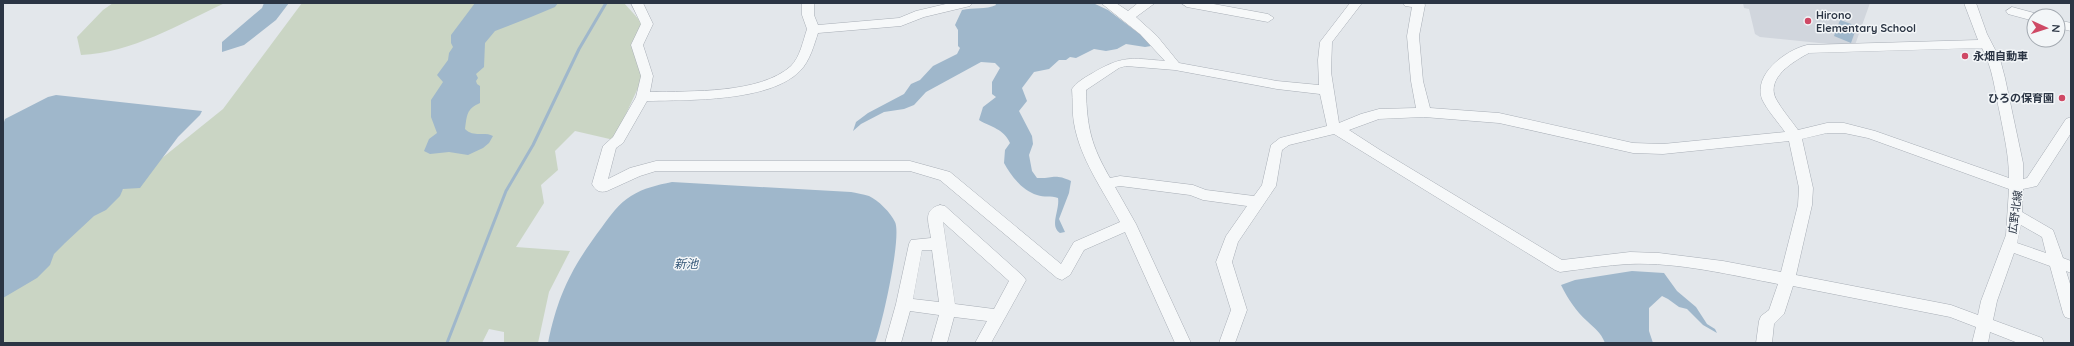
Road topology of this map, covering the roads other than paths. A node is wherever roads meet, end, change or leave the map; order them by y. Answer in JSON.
{"nodes":[{"id":1,"x":637,"y":3,"type":"edge"},
{"id":2,"x":808,"y":3,"type":"edge"},
{"id":3,"x":966,"y":3,"type":"edge"},
{"id":4,"x":1107,"y":3,"type":"edge"},
{"id":5,"x":1149,"y":3,"type":"edge"},
{"id":6,"x":1187,"y":3,"type":"edge"},
{"id":7,"x":1356,"y":3,"type":"edge"},
{"id":8,"x":1409,"y":3,"type":"edge"},
{"id":9,"x":1970,"y":3,"type":"edge"},
{"id":10,"x":920,"y":8,"type":"edge"},
{"id":11,"x":2012,"y":11,"type":"dead end"},
{"id":12,"x":2026,"y":15,"type":"edge"},
{"id":13,"x":1129,"y":17,"type":"junction"},
{"id":14,"x":1268,"y":18,"type":"dead end"},
{"id":15,"x":813,"y":29,"type":"junction"},
{"id":16,"x":1987,"y":44,"type":"junction"},
{"id":17,"x":1175,"y":66,"type":"junction"},
{"id":18,"x":1326,"y":90,"type":"junction"},
{"id":19,"x":643,"y":97,"type":"junction"},
{"id":20,"x":1424,"y":112,"type":"junction"},
{"id":21,"x":2071,"y":122,"type":"edge"},
{"id":22,"x":1334,"y":128,"type":"junction"},
{"id":23,"x":1795,"y":136,"type":"junction"},
{"id":24,"x":1107,"y":184,"type":"junction"},
{"id":25,"x":2016,"y":186,"type":"junction"},
{"id":26,"x":1258,"y":202,"type":"junction"},
{"id":27,"x":2015,"y":215,"type":"junction"},
{"id":28,"x":1129,"y":224,"type":"junction"},
{"id":29,"x":937,"y":244,"type":"junction"},
{"id":30,"x":2009,"y":246,"type":"junction"},
{"id":31,"x":2064,"y":265,"type":"edge"},
{"id":32,"x":1787,"y":280,"type":"junction"},
{"id":33,"x":904,"y":304,"type":"junction"},
{"id":34,"x":948,"y":310,"type":"junction"},
{"id":35,"x":2071,"y":313,"type":"edge"},
{"id":36,"x":998,"y":316,"type":"junction"},
{"id":37,"x":1985,"y":323,"type":"junction"},
{"id":38,"x":893,"y":343,"type":"edge"},
{"id":39,"x":939,"y":343,"type":"edge"},
{"id":40,"x":982,"y":343,"type":"edge"},
{"id":41,"x":1182,"y":343,"type":"edge"},
{"id":42,"x":1227,"y":343,"type":"edge"},
{"id":43,"x":1764,"y":343,"type":"edge"},
{"id":44,"x":1980,"y":343,"type":"edge"},
{"id":45,"x":2036,"y":343,"type":"edge"}],
"edges":[{"from":1,"to":19,"type":"street"},
{"from":2,"to":15,"type":"street"},
{"from":3,"to":10,"type":"street"},
{"from":4,"to":13,"type":"street"},
{"from":5,"to":13,"type":"street"},
{"from":6,"to":14,"type":"street"},
{"from":7,"to":18,"type":"street"},
{"from":8,"to":20,"type":"street"},
{"from":9,"to":16,"type":"street"},
{"from":10,"to":15,"type":"street"},
{"from":11,"to":12,"type":"street"},
{"from":13,"to":17,"type":"street"},
{"from":15,"to":19,"type":"street"},
{"from":16,"to":23,"type":"street"},
{"from":16,"to":25,"type":"street"},
{"from":17,"to":18,"type":"street"},
{"from":17,"to":24,"type":"street"},
{"from":18,"to":22,"type":"street"},
{"from":19,"to":28,"type":"street"},
{"from":20,"to":22,"type":"street"},
{"from":20,"to":23,"type":"street"},
{"from":21,"to":25,"type":"street","name":"広野北線"},
{"from":22,"to":26,"type":"street"},
{"from":22,"to":32,"type":"street"},
{"from":23,"to":25,"type":"street"},
{"from":23,"to":32,"type":"street"},
{"from":24,"to":26,"type":"street"},
{"from":24,"to":28,"type":"street"},
{"from":25,"to":27,"type":"street","name":"広野北線"},
{"from":26,"to":42,"type":"street"},
{"from":27,"to":30,"type":"street","name":"広野北線"},
{"from":27,"to":31,"type":"street"},
{"from":28,"to":41,"type":"street"},
{"from":29,"to":33,"type":"street"},
{"from":29,"to":34,"type":"street"},
{"from":29,"to":36,"type":"street"},
{"from":30,"to":31,"type":"street"},
{"from":30,"to":37,"type":"street","name":"広野北線"},
{"from":31,"to":35,"type":"street"},
{"from":32,"to":37,"type":"street"},
{"from":32,"to":43,"type":"street"},
{"from":33,"to":34,"type":"street"},
{"from":33,"to":38,"type":"street"},
{"from":34,"to":36,"type":"street"},
{"from":34,"to":39,"type":"street"},
{"from":36,"to":40,"type":"street"},
{"from":37,"to":44,"type":"street","name":"広野北線"},
{"from":37,"to":45,"type":"street"}]}
